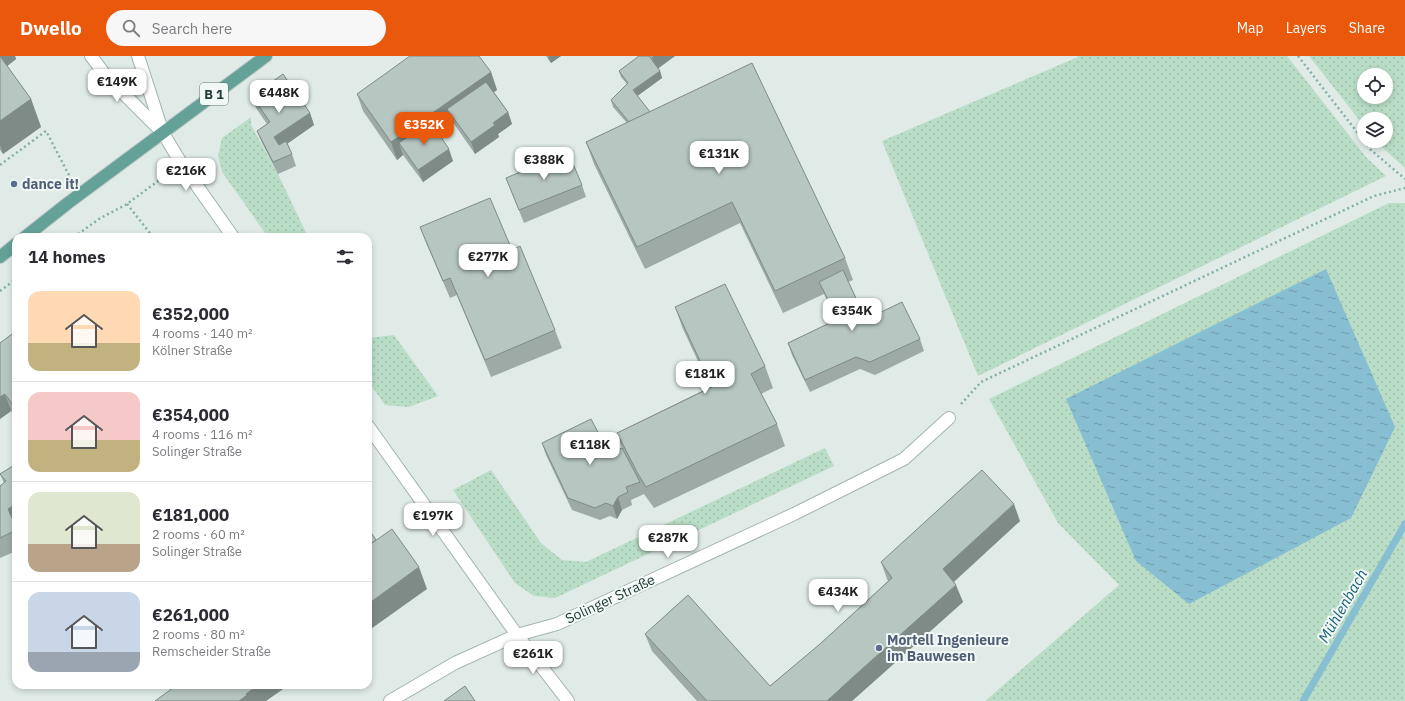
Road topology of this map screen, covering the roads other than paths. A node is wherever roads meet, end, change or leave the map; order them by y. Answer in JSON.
{"nodes":[{"id":1,"x":91,"y":56,"type":"edge"},
{"id":2,"x":138,"y":56,"type":"edge"},
{"id":3,"x":266,"y":56,"type":"edge"},
{"id":4,"x":163,"y":133,"type":"junction"},
{"id":5,"x":30,"y":233,"type":"edge"},
{"id":6,"x":230,"y":233,"type":"edge"},
{"id":7,"x":12,"y":247,"type":"edge"},
{"id":8,"x":0,"y":257,"type":"edge"},
{"id":9,"x":949,"y":418,"type":"road end"},
{"id":10,"x":372,"y":432,"type":"edge"},
{"id":11,"x":517,"y":635,"type":"junction"},
{"id":12,"x":390,"y":701,"type":"edge"},
{"id":13,"x":568,"y":701,"type":"edge"}],
"edges":[{"from":1,"to":4,"type":"street"},
{"from":2,"to":4,"type":"street"},
{"from":3,"to":4,"type":"main road","number":"B 1"},
{"from":4,"to":5,"type":"main road","number":"B 1"},
{"from":4,"to":6,"type":"street"},
{"from":7,"to":8,"type":"main road"},
{"from":9,"to":11,"type":"street","name":"Solinger Straße"},
{"from":10,"to":11,"type":"street"},
{"from":11,"to":12,"type":"street","name":"Solinger Straße"},
{"from":11,"to":13,"type":"street"}]}
